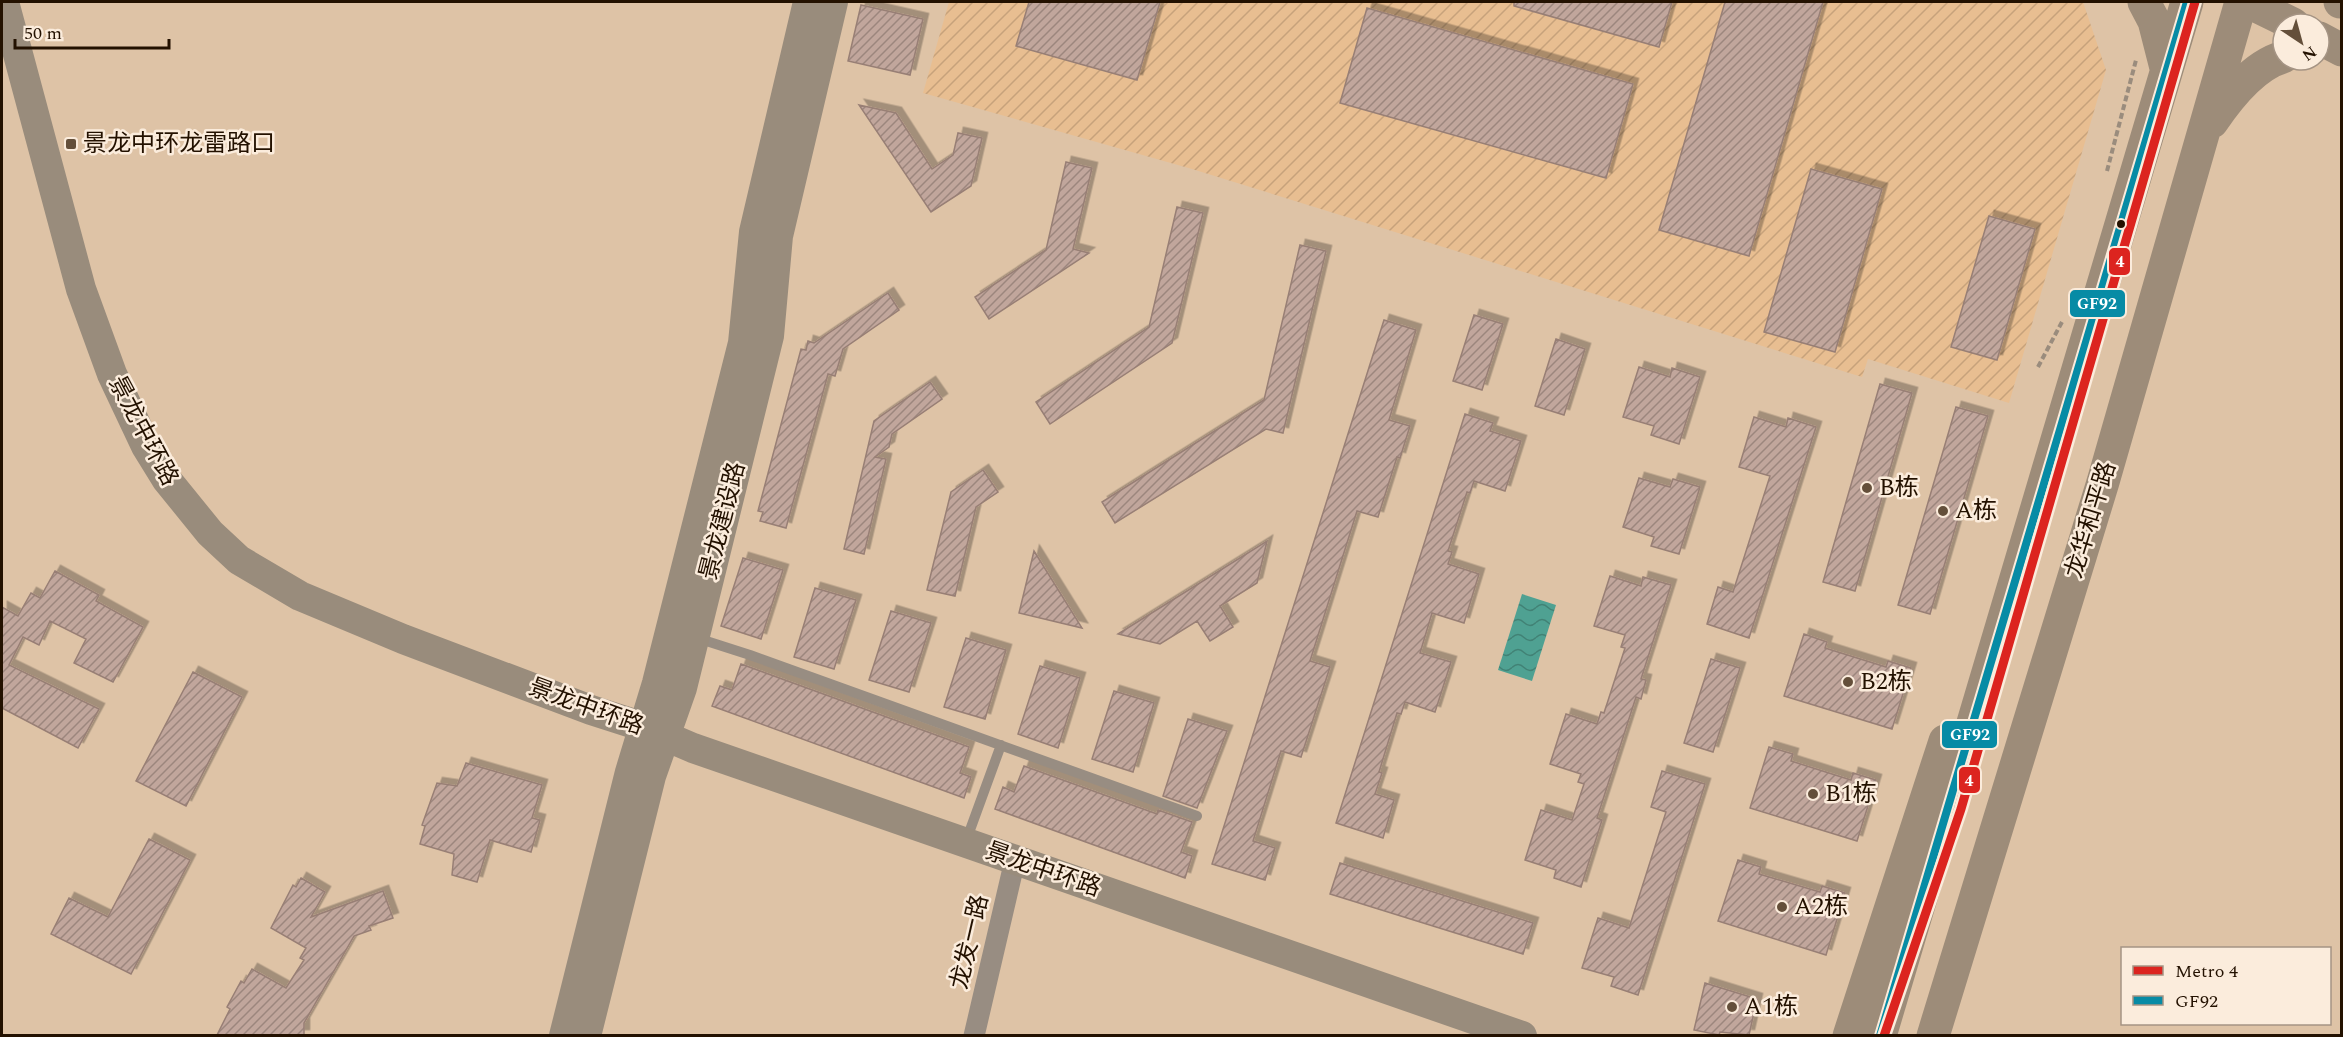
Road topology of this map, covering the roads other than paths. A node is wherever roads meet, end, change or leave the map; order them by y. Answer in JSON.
{"nodes":[{"id":1,"x":4,"y":2,"type":"edge"},
{"id":2,"x":808,"y":2,"type":"edge"},
{"id":3,"x":833,"y":2,"type":"edge"},
{"id":4,"x":2144,"y":2,"type":"edge"},
{"id":5,"x":2187,"y":2,"type":"edge"},
{"id":6,"x":2241,"y":2,"type":"edge"},
{"id":7,"x":2248,"y":2,"type":"edge"},
{"id":8,"x":2271,"y":13,"type":"edge"},
{"id":9,"x":2271,"y":64,"type":"edge"},
{"id":10,"x":2166,"y":68,"type":"junction"},
{"id":11,"x":2200,"y":142,"type":"junction"},
{"id":12,"x":2020,"y":566,"type":"junction"},
{"id":13,"x":695,"y":637,"type":"junction"},
{"id":14,"x":654,"y":732,"type":"junction"},
{"id":15,"x":1001,"y":745,"type":"junction"},
{"id":16,"x":1197,"y":816,"type":"dead end"},
{"id":17,"x":965,"y":843,"type":"junction"},
{"id":18,"x":1015,"y":860,"type":"junction"},
{"id":19,"x":564,"y":1035,"type":"edge"},
{"id":20,"x":586,"y":1035,"type":"edge"},
{"id":21,"x":974,"y":1035,"type":"edge"},
{"id":22,"x":1522,"y":1035,"type":"edge"},
{"id":23,"x":1849,"y":1035,"type":"edge"},
{"id":24,"x":1880,"y":1035,"type":"edge"},
{"id":25,"x":1933,"y":1035,"type":"edge"}],
"edges":[{"from":1,"to":14,"type":"main road","name":"景龙中环路"},
{"from":2,"to":14,"type":"main road","name":"景龙建设路"},
{"from":3,"to":13,"type":"main road","name":"景龙建设路"},
{"from":4,"to":10,"type":"main road"},
{"from":5,"to":10,"type":"main road"},
{"from":6,"to":11,"type":"main road","name":"龙华和平路"},
{"from":7,"to":8,"type":"main road"},
{"from":9,"to":11,"type":"main road"},
{"from":10,"to":12,"type":"main road"},
{"from":11,"to":25,"type":"main road","name":"龙华和平路"},
{"from":12,"to":23,"type":"main road"},
{"from":12,"to":24,"type":"main road"},
{"from":13,"to":14,"type":"main road","name":"景龙建设路"},
{"from":13,"to":15,"type":"lane"},
{"from":14,"to":17,"type":"main road","name":"景龙中环路"},
{"from":14,"to":19,"type":"main road","name":"景龙建设路"},
{"from":14,"to":20,"type":"main road","name":"景龙建设路"},
{"from":15,"to":16,"type":"lane"},
{"from":15,"to":17,"type":"lane"},
{"from":17,"to":18,"type":"main road","name":"景龙中环路"},
{"from":18,"to":21,"type":"street","name":"龙发一路"},
{"from":18,"to":22,"type":"main road","name":"景龙中环路"}]}
